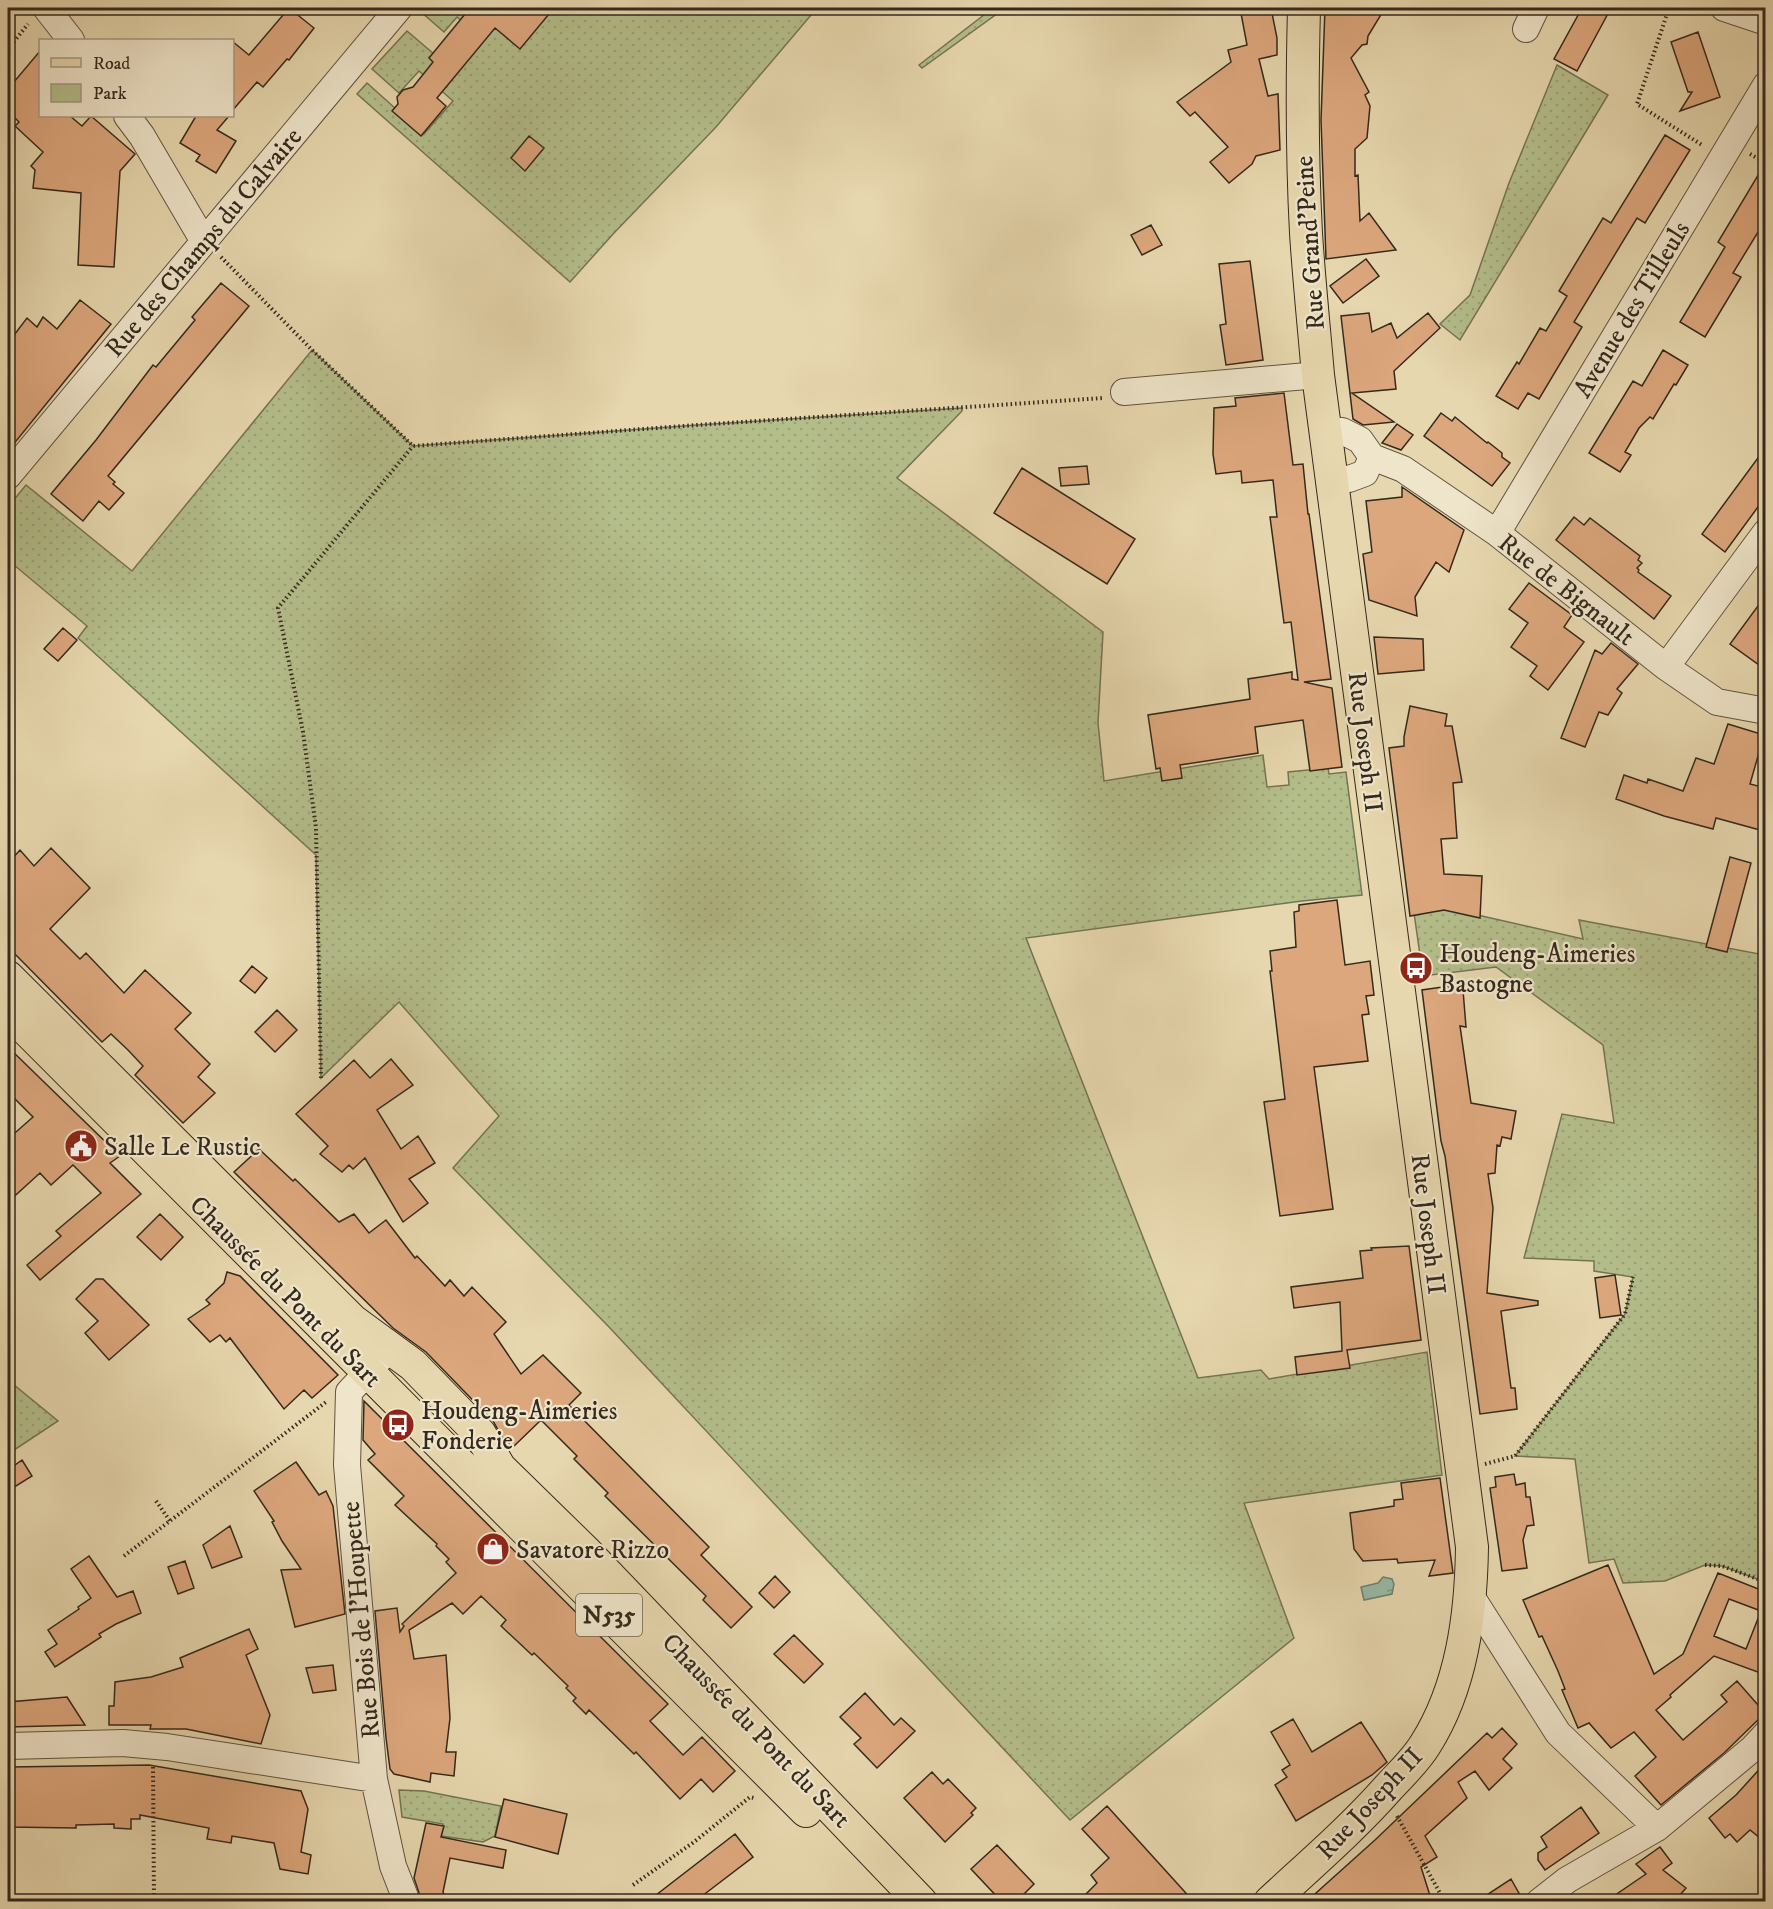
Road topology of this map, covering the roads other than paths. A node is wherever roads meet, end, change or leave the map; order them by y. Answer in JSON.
{"nodes":[{"id":1,"x":399,"y":8,"type":"edge"},
{"id":2,"x":1304,"y":8,"type":"edge"},
{"id":3,"x":1724,"y":8,"type":"edge"},
{"id":4,"x":41,"y":11,"type":"edge"},
{"id":5,"x":1766,"y":22,"type":"edge"},
{"id":6,"x":70,"y":39,"type":"edge"},
{"id":7,"x":1766,"y":85,"type":"edge"},
{"id":8,"x":128,"y":117,"type":"edge"},
{"id":9,"x":203,"y":240,"type":"junction"},
{"id":10,"x":1318,"y":375,"type":"junction"},
{"id":11,"x":1124,"y":392,"type":"road end"},
{"id":12,"x":1325,"y":430,"type":"junction"},
{"id":13,"x":1372,"y":457,"type":"junction"},
{"id":14,"x":8,"y":476,"type":"edge"},
{"id":15,"x":1332,"y":478,"type":"junction"},
{"id":16,"x":1497,"y":532,"type":"junction"},
{"id":17,"x":1766,"y":532,"type":"edge"},
{"id":18,"x":1666,"y":667,"type":"junction"},
{"id":19,"x":1766,"y":711,"type":"edge"},
{"id":20,"x":8,"y":977,"type":"edge"},
{"id":21,"x":8,"y":994,"type":"edge"},
{"id":22,"x":8,"y":1011,"type":"edge"},
{"id":23,"x":370,"y":1369,"type":"junction"},
{"id":24,"x":1471,"y":1596,"type":"junction"},
{"id":25,"x":1766,"y":1734,"type":"edge"},
{"id":26,"x":8,"y":1746,"type":"edge"},
{"id":27,"x":374,"y":1779,"type":"junction"},
{"id":28,"x":1657,"y":1828,"type":"junction"},
{"id":29,"x":407,"y":1902,"type":"edge"},
{"id":30,"x":895,"y":1902,"type":"edge"},
{"id":31,"x":908,"y":1902,"type":"edge"},
{"id":32,"x":921,"y":1902,"type":"edge"},
{"id":33,"x":1270,"y":1902,"type":"edge"},
{"id":34,"x":1539,"y":1902,"type":"edge"}],
"edges":[{"from":1,"to":9,"type":"street","name":"Rue des Champs du Calvaire"},
{"from":2,"to":10,"type":"main road","name":"Rue Grand'Peine"},
{"from":3,"to":5,"type":"street"},
{"from":4,"to":6,"type":"street"},
{"from":7,"to":16,"type":"street","name":"Avenue des Tilleuls"},
{"from":8,"to":9,"type":"street"},
{"from":9,"to":14,"type":"street","name":"Rue des Champs du Calvaire"},
{"from":10,"to":11,"type":"street"},
{"from":10,"to":12,"type":"main road","name":"Rue Grand'Peine"},
{"from":12,"to":13,"type":"street","name":"Rue de Bignault"},
{"from":12,"to":15,"type":"main road","name":"Rue Grand'Peine"},
{"from":13,"to":15,"type":"street"},
{"from":13,"to":16,"type":"street","name":"Rue de Bignault"},
{"from":15,"to":24,"type":"main road","name":"Rue Joseph II"},
{"from":16,"to":18,"type":"street","name":"Rue de Bignault"},
{"from":17,"to":18,"type":"street"},
{"from":18,"to":19,"type":"street","name":"Rue de Bignault"},
{"from":20,"to":23,"type":"main road","name":"Chaussée du Pont du Sart","number":"N535"},
{"from":21,"to":23,"type":"street"},
{"from":22,"to":23,"type":"main road","name":"Chaussée du Pont du Sart","number":"N535"},
{"from":23,"to":27,"type":"street","name":"Rue Bois de l'Houpette"},
{"from":23,"to":30,"type":"main road","name":"Chaussée du Pont du Sart","number":"N535"},
{"from":23,"to":31,"type":"street"},
{"from":23,"to":32,"type":"main road","name":"Chaussée du Pont du Sart","number":"N535"},
{"from":24,"to":28,"type":"street"},
{"from":24,"to":33,"type":"main road","name":"Rue Joseph II"},
{"from":25,"to":28,"type":"street"},
{"from":26,"to":27,"type":"street"},
{"from":27,"to":29,"type":"street","name":"Rue Bois de l'Houpette"},
{"from":28,"to":34,"type":"street"}]}
